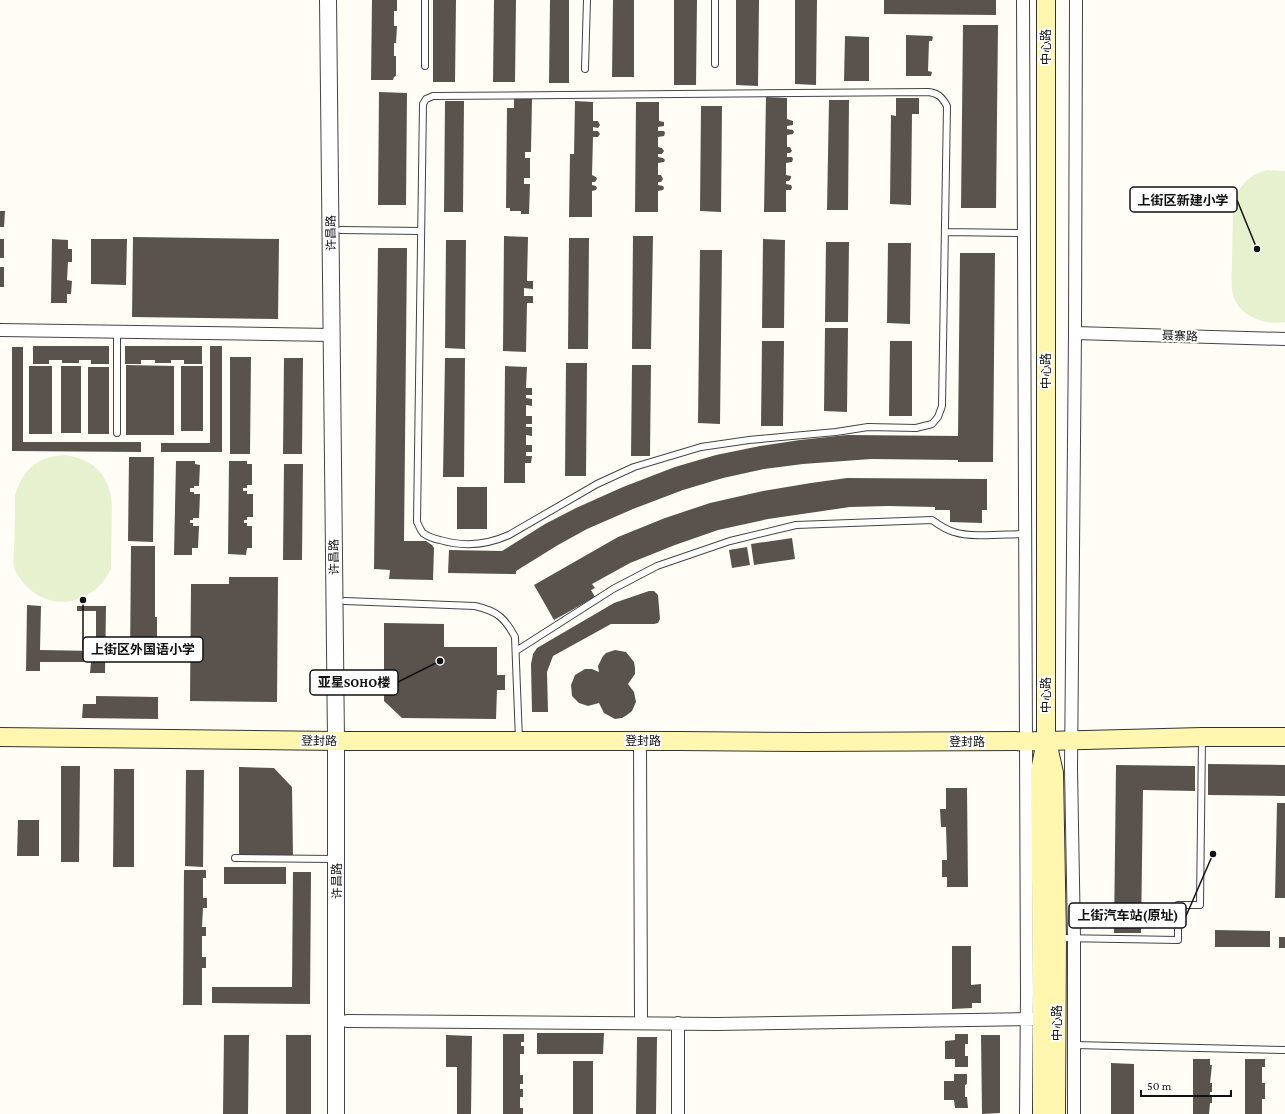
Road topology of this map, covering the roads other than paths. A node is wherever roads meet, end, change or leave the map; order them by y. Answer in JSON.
{"nodes":[{"id":1,"x":328,"y":0,"type":"edge"},
{"id":2,"x":338,"y":0,"type":"edge"},
{"id":3,"x":425,"y":0,"type":"edge"},
{"id":4,"x":586,"y":0,"type":"edge"},
{"id":5,"x":715,"y":0,"type":"edge"},
{"id":6,"x":1023,"y":0,"type":"edge"},
{"id":7,"x":1046,"y":0,"type":"edge"},
{"id":8,"x":1076,"y":0,"type":"edge"},
{"id":9,"x":715,"y":64,"type":"dead end"},
{"id":10,"x":424,"y":66,"type":"dead end"},
{"id":11,"x":585,"y":69,"type":"dead end"},
{"id":12,"x":341,"y":230,"type":"junction"},
{"id":13,"x":421,"y":231,"type":"junction"},
{"id":14,"x":945,"y":232,"type":"junction"},
{"id":15,"x":1024,"y":233,"type":"junction"},
{"id":16,"x":0,"y":330,"type":"edge"},
{"id":17,"x":117,"y":332,"type":"junction"},
{"id":18,"x":1075,"y":333,"type":"junction"},
{"id":19,"x":332,"y":335,"type":"junction"},
{"id":20,"x":1285,"y":339,"type":"edge"},
{"id":21,"x":117,"y":433,"type":"dead end"},
{"id":22,"x":1025,"y":534,"type":"junction"},
{"id":23,"x":345,"y":601,"type":"junction"},
{"id":24,"x":516,"y":651,"type":"junction"},
{"id":25,"x":0,"y":737,"type":"edge"},
{"id":26,"x":1202,"y":737,"type":"junction"},
{"id":27,"x":1285,"y":737,"type":"edge"},
{"id":28,"x":341,"y":741,"type":"junction"},
{"id":29,"x":519,"y":741,"type":"junction"},
{"id":30,"x":640,"y":741,"type":"junction"},
{"id":31,"x":1026,"y":741,"type":"junction"},
{"id":32,"x":1046,"y":741,"type":"junction"},
{"id":33,"x":1071,"y":741,"type":"junction"},
{"id":34,"x":235,"y":858,"type":"dead end"},
{"id":35,"x":337,"y":859,"type":"junction"},
{"id":36,"x":1066,"y":938,"type":"junction"},
{"id":37,"x":1035,"y":1019,"type":"junction"},
{"id":38,"x":347,"y":1021,"type":"junction"},
{"id":39,"x":641,"y":1023,"type":"junction"},
{"id":40,"x":678,"y":1023,"type":"junction"},
{"id":41,"x":1074,"y":1045,"type":"junction"},
{"id":42,"x":1285,"y":1050,"type":"edge"},
{"id":43,"x":336,"y":1114,"type":"edge"},
{"id":44,"x":347,"y":1114,"type":"edge"},
{"id":45,"x":678,"y":1114,"type":"edge"},
{"id":46,"x":1026,"y":1114,"type":"edge"},
{"id":47,"x":1042,"y":1114,"type":"edge"},
{"id":48,"x":1056,"y":1114,"type":"edge"},
{"id":49,"x":1074,"y":1114,"type":"edge"}],
"edges":[{"from":1,"to":19,"type":"street","name":"许昌路"},
{"from":2,"to":12,"type":"street","name":"许昌路"},
{"from":3,"to":10,"type":"lane"},
{"from":4,"to":11,"type":"lane"},
{"from":5,"to":9,"type":"lane"},
{"from":6,"to":15,"type":"street"},
{"from":7,"to":32,"type":"main road","name":"中心路"},
{"from":8,"to":18,"type":"street"},
{"from":12,"to":13,"type":"lane"},
{"from":12,"to":23,"type":"street","name":"许昌路"},
{"from":13,"to":14,"type":"lane"},
{"from":13,"to":14,"type":"lane"},
{"from":14,"to":15,"type":"lane"},
{"from":15,"to":22,"type":"street"},
{"from":16,"to":17,"type":"street"},
{"from":17,"to":19,"type":"street"},
{"from":17,"to":21,"type":"lane"},
{"from":18,"to":20,"type":"street","name":"聂寨路"},
{"from":18,"to":33,"type":"street"},
{"from":19,"to":28,"type":"street","name":"许昌路"},
{"from":22,"to":24,"type":"lane"},
{"from":22,"to":31,"type":"street"},
{"from":23,"to":24,"type":"lane"},
{"from":23,"to":28,"type":"street","name":"许昌路"},
{"from":24,"to":29,"type":"lane"},
{"from":25,"to":28,"type":"main road","name":"登封路"},
{"from":26,"to":27,"type":"main road","name":"登封路"},
{"from":26,"to":33,"type":"main road","name":"登封路"},
{"from":26,"to":36,"type":"lane"},
{"from":28,"to":29,"type":"main road","name":"登封路"},
{"from":28,"to":35,"type":"street","name":"许昌路"},
{"from":28,"to":38,"type":"street","name":"许昌路"},
{"from":29,"to":30,"type":"main road","name":"登封路"},
{"from":30,"to":31,"type":"main road","name":"登封路"},
{"from":30,"to":39,"type":"street"},
{"from":31,"to":32,"type":"main road","name":"登封路"},
{"from":31,"to":37,"type":"street"},
{"from":32,"to":33,"type":"main road","name":"登封路"},
{"from":32,"to":36,"type":"main road","name":"中心路"},
{"from":32,"to":37,"type":"main road","name":"中心路"},
{"from":33,"to":36,"type":"street"},
{"from":34,"to":35,"type":"lane"},
{"from":35,"to":43,"type":"street","name":"许昌路"},
{"from":36,"to":41,"type":"street"},
{"from":36,"to":48,"type":"main road","name":"中心路"},
{"from":37,"to":40,"type":"street"},
{"from":37,"to":46,"type":"street"},
{"from":37,"to":47,"type":"main road","name":"中心路"},
{"from":38,"to":39,"type":"street"},
{"from":38,"to":44,"type":"street","name":"许昌路"},
{"from":39,"to":40,"type":"street"},
{"from":40,"to":45,"type":"street"},
{"from":41,"to":42,"type":"lane"},
{"from":41,"to":49,"type":"street"}]}
